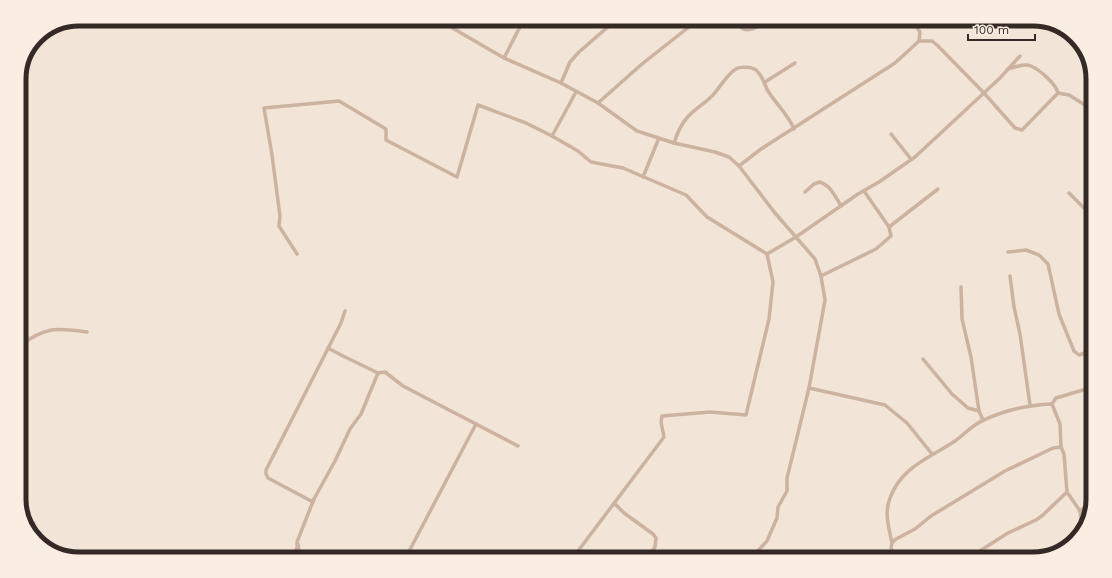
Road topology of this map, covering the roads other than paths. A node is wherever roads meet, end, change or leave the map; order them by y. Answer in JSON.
{"nodes":[{"id":1,"x":448,"y":26,"type":"edge"},
{"id":2,"x":520,"y":26,"type":"edge"},
{"id":3,"x":609,"y":26,"type":"edge"},
{"id":4,"x":690,"y":26,"type":"edge"},
{"id":5,"x":738,"y":26,"type":"edge"},
{"id":6,"x":759,"y":26,"type":"edge"},
{"id":7,"x":916,"y":26,"type":"edge"},
{"id":8,"x":919,"y":41,"type":"junction"},
{"id":9,"x":1020,"y":56,"type":"dead end"},
{"id":10,"x":504,"y":58,"type":"junction"},
{"id":11,"x":795,"y":63,"type":"dead end"},
{"id":12,"x":1008,"y":68,"type":"junction"},
{"id":13,"x":765,"y":82,"type":"junction"},
{"id":14,"x":561,"y":83,"type":"junction"},
{"id":15,"x":576,"y":92,"type":"junction"},
{"id":16,"x":984,"y":93,"type":"junction"},
{"id":17,"x":1058,"y":93,"type":"junction"},
{"id":18,"x":598,"y":103,"type":"junction"},
{"id":19,"x":1086,"y":106,"type":"edge"},
{"id":20,"x":794,"y":129,"type":"junction"},
{"id":21,"x":891,"y":134,"type":"dead end"},
{"id":22,"x":552,"y":136,"type":"junction"},
{"id":23,"x":659,"y":138,"type":"junction"},
{"id":24,"x":674,"y":143,"type":"junction"},
{"id":25,"x":911,"y":159,"type":"junction"},
{"id":26,"x":739,"y":166,"type":"junction"},
{"id":27,"x":643,"y":177,"type":"junction"},
{"id":28,"x":938,"y":189,"type":"dead end"},
{"id":29,"x":864,"y":191,"type":"junction"},
{"id":30,"x":805,"y":192,"type":"dead end"},
{"id":31,"x":1069,"y":193,"type":"dead end"},
{"id":32,"x":841,"y":206,"type":"junction"},
{"id":33,"x":1086,"y":210,"type":"edge"},
{"id":34,"x":889,"y":227,"type":"junction"},
{"id":35,"x":796,"y":237,"type":"junction"},
{"id":36,"x":1008,"y":252,"type":"dead end"},
{"id":37,"x":297,"y":254,"type":"dead end"},
{"id":38,"x":766,"y":254,"type":"junction"},
{"id":39,"x":821,"y":276,"type":"junction"},
{"id":40,"x":1010,"y":276,"type":"dead end"},
{"id":41,"x":961,"y":287,"type":"dead end"},
{"id":42,"x":345,"y":311,"type":"dead end"},
{"id":43,"x":87,"y":332,"type":"dead end"},
{"id":44,"x":26,"y":341,"type":"edge"},
{"id":45,"x":328,"y":348,"type":"junction"},
{"id":46,"x":1086,"y":353,"type":"edge"},
{"id":47,"x":923,"y":359,"type":"dead end"},
{"id":48,"x":378,"y":373,"type":"junction"},
{"id":49,"x":809,"y":388,"type":"junction"},
{"id":50,"x":1086,"y":389,"type":"edge"},
{"id":51,"x":1052,"y":404,"type":"junction"},
{"id":52,"x":1030,"y":405,"type":"junction"},
{"id":53,"x":979,"y":411,"type":"junction"},
{"id":54,"x":983,"y":420,"type":"junction"},
{"id":55,"x":476,"y":424,"type":"junction"},
{"id":56,"x":518,"y":446,"type":"dead end"},
{"id":57,"x":1061,"y":447,"type":"junction"},
{"id":58,"x":932,"y":454,"type":"junction"},
{"id":59,"x":1067,"y":492,"type":"junction"},
{"id":60,"x":312,"y":502,"type":"junction"},
{"id":61,"x":614,"y":503,"type":"junction"},
{"id":62,"x":1086,"y":506,"type":"edge"},
{"id":63,"x":1080,"y":511,"type":"junction"},
{"id":64,"x":1081,"y":521,"type":"edge"},
{"id":65,"x":31,"y":522,"type":"edge"},
{"id":66,"x":34,"y":523,"type":"dead end"},
{"id":67,"x":892,"y":543,"type":"junction"},
{"id":68,"x":298,"y":544,"type":"junction"},
{"id":69,"x":295,"y":552,"type":"edge"},
{"id":70,"x":303,"y":552,"type":"edge"},
{"id":71,"x":409,"y":552,"type":"edge"},
{"id":72,"x":577,"y":552,"type":"edge"},
{"id":73,"x":651,"y":552,"type":"edge"},
{"id":74,"x":757,"y":552,"type":"edge"},
{"id":75,"x":893,"y":552,"type":"edge"},
{"id":76,"x":979,"y":552,"type":"edge"}],
"edges":[{"from":1,"to":10,"type":"street"},
{"from":2,"to":10,"type":"street"},
{"from":3,"to":14,"type":"street"},
{"from":4,"to":18,"type":"street"},
{"from":5,"to":6,"type":"street"},
{"from":7,"to":8,"type":"street"},
{"from":8,"to":16,"type":"street"},
{"from":8,"to":20,"type":"street"},
{"from":9,"to":12,"type":"street"},
{"from":10,"to":14,"type":"street"},
{"from":11,"to":13,"type":"street"},
{"from":12,"to":16,"type":"street"},
{"from":12,"to":17,"type":"street"},
{"from":13,"to":20,"type":"street"},
{"from":13,"to":24,"type":"street"},
{"from":14,"to":15,"type":"street"},
{"from":15,"to":18,"type":"street"},
{"from":15,"to":22,"type":"street"},
{"from":16,"to":17,"type":"street"},
{"from":16,"to":25,"type":"street"},
{"from":17,"to":19,"type":"street"},
{"from":18,"to":23,"type":"street"},
{"from":20,"to":26,"type":"street"},
{"from":21,"to":25,"type":"street"},
{"from":22,"to":27,"type":"street"},
{"from":22,"to":37,"type":"street"},
{"from":23,"to":24,"type":"street"},
{"from":23,"to":27,"type":"street"},
{"from":24,"to":26,"type":"street"},
{"from":25,"to":29,"type":"street"},
{"from":26,"to":35,"type":"street"},
{"from":27,"to":38,"type":"street"},
{"from":28,"to":34,"type":"street"},
{"from":29,"to":32,"type":"street"},
{"from":29,"to":34,"type":"street"},
{"from":30,"to":32,"type":"street"},
{"from":31,"to":33,"type":"street"},
{"from":32,"to":35,"type":"street"},
{"from":34,"to":39,"type":"street"},
{"from":35,"to":38,"type":"street"},
{"from":35,"to":39,"type":"street"},
{"from":36,"to":46,"type":"street"},
{"from":38,"to":61,"type":"street"},
{"from":39,"to":49,"type":"street"},
{"from":40,"to":52,"type":"street"},
{"from":41,"to":53,"type":"street"},
{"from":42,"to":45,"type":"street"},
{"from":43,"to":44,"type":"street"},
{"from":45,"to":48,"type":"street"},
{"from":45,"to":60,"type":"street"},
{"from":47,"to":53,"type":"street"},
{"from":48,"to":55,"type":"street"},
{"from":48,"to":60,"type":"street"},
{"from":49,"to":58,"type":"street"},
{"from":49,"to":74,"type":"street"},
{"from":50,"to":51,"type":"street"},
{"from":51,"to":52,"type":"street"},
{"from":51,"to":57,"type":"street"},
{"from":52,"to":54,"type":"street"},
{"from":53,"to":54,"type":"street"},
{"from":54,"to":58,"type":"street"},
{"from":55,"to":56,"type":"street"},
{"from":55,"to":71,"type":"street"},
{"from":57,"to":59,"type":"street"},
{"from":57,"to":67,"type":"street"},
{"from":58,"to":67,"type":"street"},
{"from":59,"to":63,"type":"street"},
{"from":59,"to":76,"type":"street"},
{"from":60,"to":68,"type":"street"},
{"from":61,"to":72,"type":"street"},
{"from":61,"to":73,"type":"street"},
{"from":62,"to":63,"type":"street"},
{"from":63,"to":64,"type":"street"},
{"from":65,"to":66,"type":"street"},
{"from":67,"to":75,"type":"street"},
{"from":68,"to":69,"type":"street"},
{"from":68,"to":70,"type":"street"}]}
